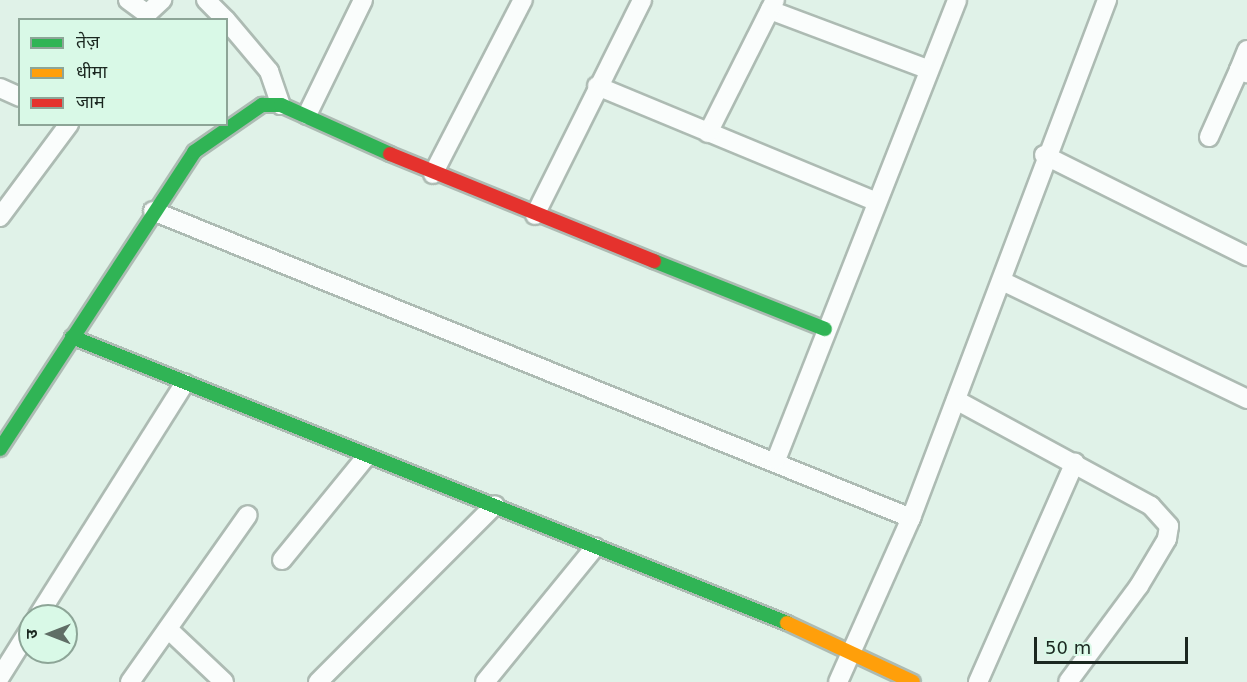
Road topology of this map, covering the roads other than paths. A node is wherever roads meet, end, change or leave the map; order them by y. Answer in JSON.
{"nodes":[{"id":1,"x":128,"y":0,"type":"edge"},
{"id":2,"x":162,"y":0,"type":"edge"},
{"id":3,"x":206,"y":0,"type":"edge"},
{"id":4,"x":363,"y":0,"type":"edge"},
{"id":5,"x":523,"y":0,"type":"edge"},
{"id":6,"x":642,"y":0,"type":"edge"},
{"id":7,"x":957,"y":0,"type":"edge"},
{"id":8,"x":1107,"y":0,"type":"edge"},
{"id":9,"x":772,"y":5,"type":"edge"},
{"id":10,"x":224,"y":18,"type":"edge"},
{"id":11,"x":228,"y":22,"type":"edge"},
{"id":12,"x":1247,"y":50,"type":"edge"},
{"id":13,"x":927,"y":69,"type":"junction"},
{"id":14,"x":1243,"y":71,"type":"edge"},
{"id":15,"x":597,"y":86,"type":"junction"},
{"id":16,"x":0,"y":88,"type":"edge"},
{"id":17,"x":18,"y":96,"type":"edge"},
{"id":18,"x":281,"y":105,"type":"junction"},
{"id":19,"x":307,"y":115,"type":"junction"},
{"id":20,"x":68,"y":126,"type":"edge"},
{"id":21,"x":228,"y":126,"type":"edge"},
{"id":22,"x":228,"y":126,"type":"edge"},
{"id":23,"x":708,"y":133,"type":"junction"},
{"id":24,"x":1209,"y":137,"type":"dead end"},
{"id":25,"x":1044,"y":155,"type":"junction"},
{"id":26,"x":433,"y":174,"type":"junction"},
{"id":27,"x":874,"y":201,"type":"junction"},
{"id":28,"x":153,"y":211,"type":"junction"},
{"id":29,"x":535,"y":214,"type":"junction"},
{"id":30,"x":0,"y":217,"type":"edge"},
{"id":31,"x":1247,"y":256,"type":"edge"},
{"id":32,"x":1002,"y":281,"type":"junction"},
{"id":33,"x":825,"y":329,"type":"junction"},
{"id":34,"x":72,"y":337,"type":"junction"},
{"id":35,"x":184,"y":383,"type":"junction"},
{"id":36,"x":1247,"y":399,"type":"edge"},
{"id":37,"x":956,"y":400,"type":"junction"},
{"id":38,"x":0,"y":449,"type":"edge"},
{"id":39,"x":366,"y":457,"type":"junction"},
{"id":40,"x":776,"y":460,"type":"junction"},
{"id":41,"x":1075,"y":462,"type":"junction"},
{"id":42,"x":495,"y":505,"type":"junction"},
{"id":43,"x":248,"y":515,"type":"dead end"},
{"id":44,"x":911,"y":518,"type":"junction"},
{"id":45,"x":595,"y":547,"type":"junction"},
{"id":46,"x":282,"y":560,"type":"dead end"},
{"id":47,"x":46,"y":604,"type":"edge"},
{"id":48,"x":168,"y":629,"type":"junction"},
{"id":49,"x":854,"y":650,"type":"junction"},
{"id":50,"x":18,"y":655,"type":"edge"},
{"id":51,"x":7,"y":677,"type":"edge"},
{"id":52,"x":130,"y":682,"type":"edge"},
{"id":53,"x":224,"y":682,"type":"edge"},
{"id":54,"x":318,"y":682,"type":"edge"},
{"id":55,"x":486,"y":682,"type":"edge"},
{"id":56,"x":838,"y":682,"type":"edge"},
{"id":57,"x":913,"y":682,"type":"edge"},
{"id":58,"x":978,"y":682,"type":"edge"},
{"id":59,"x":1068,"y":682,"type":"edge"}],
"edges":[{"from":1,"to":2,"type":"street"},
{"from":3,"to":10,"type":"street"},
{"from":4,"to":19,"type":"street"},
{"from":5,"to":26,"type":"street"},
{"from":6,"to":15,"type":"street"},
{"from":7,"to":13,"type":"street"},
{"from":8,"to":25,"type":"street"},
{"from":9,"to":13,"type":"street"},
{"from":9,"to":23,"type":"street"},
{"from":11,"to":18,"type":"street"},
{"from":12,"to":14,"type":"street"},
{"from":13,"to":27,"type":"street"},
{"from":14,"to":24,"type":"street"},
{"from":15,"to":23,"type":"street"},
{"from":15,"to":29,"type":"street"},
{"from":16,"to":17,"type":"street"},
{"from":18,"to":19,"type":"street"},
{"from":18,"to":21,"type":"street"},
{"from":19,"to":26,"type":"street"},
{"from":20,"to":30,"type":"street"},
{"from":22,"to":28,"type":"street"},
{"from":23,"to":27,"type":"street"},
{"from":25,"to":31,"type":"street"},
{"from":25,"to":32,"type":"street"},
{"from":26,"to":29,"type":"street"},
{"from":27,"to":33,"type":"street"},
{"from":28,"to":34,"type":"street"},
{"from":28,"to":40,"type":"street"},
{"from":29,"to":33,"type":"street"},
{"from":32,"to":36,"type":"street"},
{"from":32,"to":37,"type":"street"},
{"from":33,"to":40,"type":"street"},
{"from":34,"to":35,"type":"street"},
{"from":34,"to":38,"type":"street"},
{"from":35,"to":39,"type":"street"},
{"from":35,"to":47,"type":"street"},
{"from":37,"to":41,"type":"street"},
{"from":37,"to":44,"type":"street"},
{"from":39,"to":42,"type":"street"},
{"from":39,"to":46,"type":"street"},
{"from":40,"to":44,"type":"street"},
{"from":41,"to":58,"type":"street"},
{"from":41,"to":59,"type":"street"},
{"from":42,"to":45,"type":"street"},
{"from":42,"to":54,"type":"street"},
{"from":43,"to":48,"type":"street"},
{"from":44,"to":49,"type":"street"},
{"from":45,"to":49,"type":"street"},
{"from":45,"to":55,"type":"street"},
{"from":48,"to":52,"type":"street"},
{"from":48,"to":53,"type":"street"},
{"from":49,"to":56,"type":"street"},
{"from":49,"to":57,"type":"street"},
{"from":50,"to":51,"type":"street"}]}
